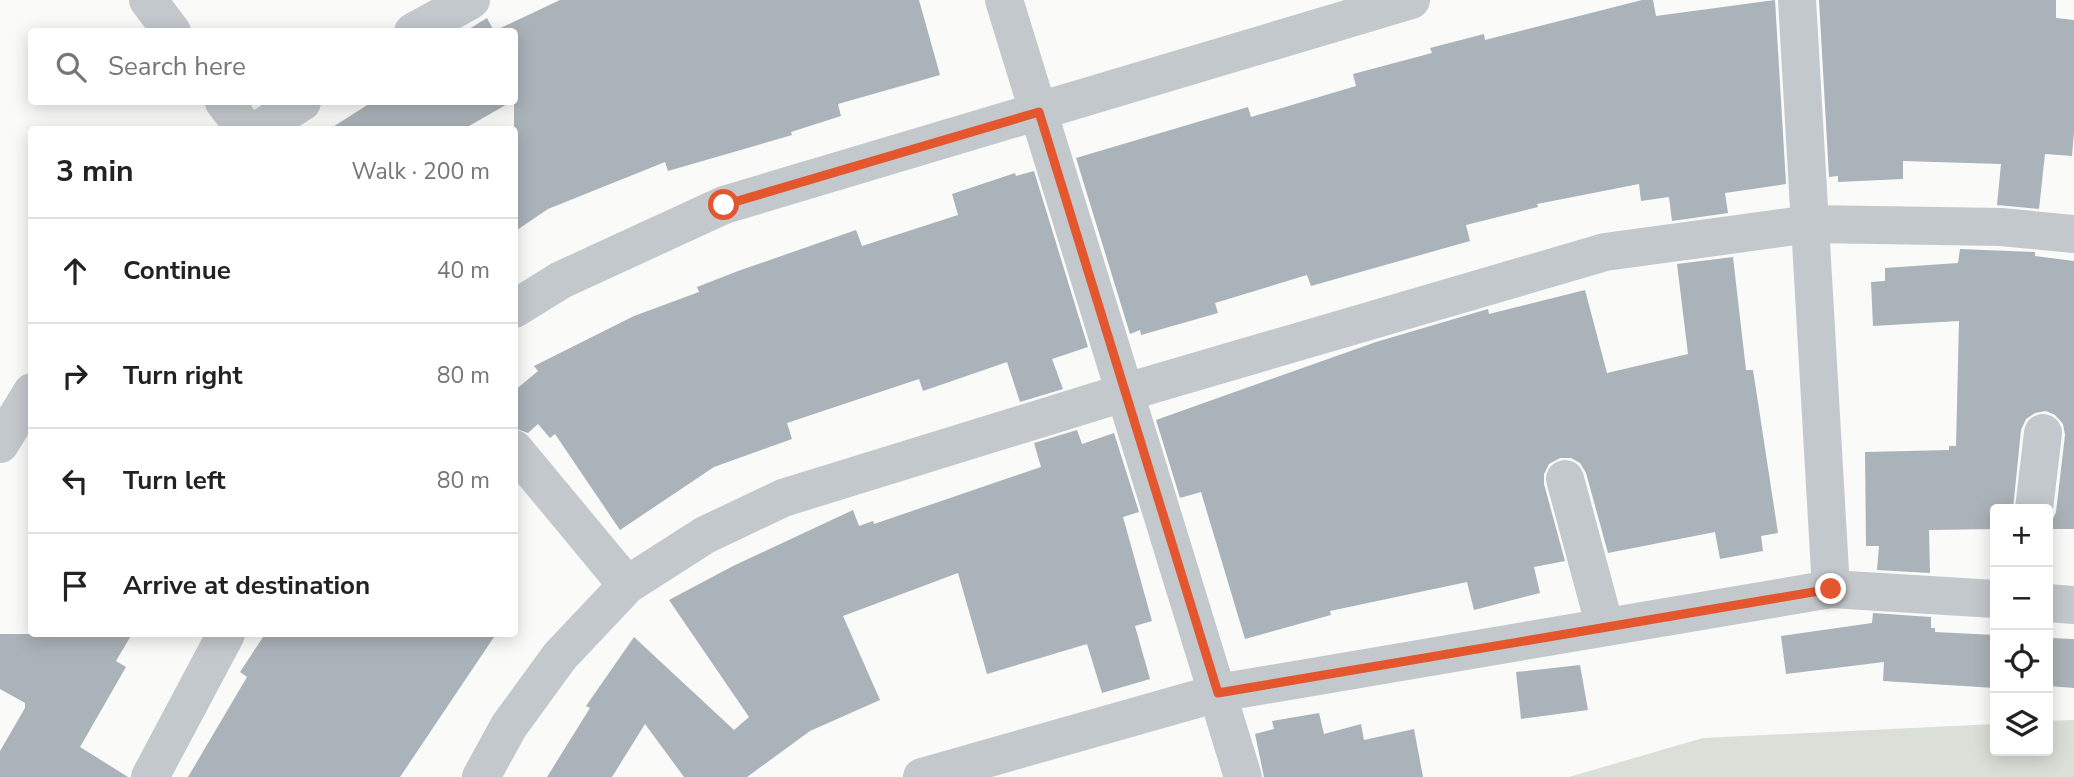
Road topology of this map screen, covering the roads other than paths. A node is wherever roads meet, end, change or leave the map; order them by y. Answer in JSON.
{"nodes":[{"id":1,"x":148,"y":0,"type":"edge"},
{"id":2,"x":471,"y":0,"type":"edge"},
{"id":3,"x":1004,"y":0,"type":"edge"},
{"id":4,"x":1411,"y":0,"type":"edge"},
{"id":5,"x":1797,"y":0,"type":"edge"},
{"id":6,"x":169,"y":28,"type":"edge"},
{"id":7,"x":420,"y":28,"type":"edge"},
{"id":8,"x":227,"y":105,"type":"edge"},
{"id":9,"x":297,"y":105,"type":"edge"},
{"id":10,"x":1039,"y":112,"type":"junction"},
{"id":11,"x":243,"y":126,"type":"edge"},
{"id":12,"x":264,"y":126,"type":"edge"},
{"id":13,"x":1810,"y":224,"type":"junction"},
{"id":14,"x":2074,"y":234,"type":"edge"},
{"id":15,"x":518,"y":307,"type":"edge"},
{"id":16,"x":1123,"y":393,"type":"junction"},
{"id":17,"x":28,"y":398,"type":"edge"},
{"id":18,"x":2043,"y":433,"type":"dead end"},
{"id":19,"x":0,"y":444,"type":"edge"},
{"id":20,"x":518,"y":454,"type":"edge"},
{"id":21,"x":1565,"y":480,"type":"dead end"},
{"id":22,"x":2035,"y":504,"type":"edge"},
{"id":23,"x":627,"y":585,"type":"junction"},
{"id":24,"x":1831,"y":589,"type":"junction"},
{"id":25,"x":1990,"y":599,"type":"edge"},
{"id":26,"x":2053,"y":603,"type":"edge"},
{"id":27,"x":2074,"y":605,"type":"edge"},
{"id":28,"x":1605,"y":627,"type":"junction"},
{"id":29,"x":224,"y":637,"type":"edge"},
{"id":30,"x":1218,"y":693,"type":"junction"},
{"id":31,"x":150,"y":777,"type":"edge"},
{"id":32,"x":481,"y":777,"type":"edge"},
{"id":33,"x":922,"y":777,"type":"edge"},
{"id":34,"x":1243,"y":777,"type":"edge"}],
"edges":[{"from":1,"to":6,"type":"street"},
{"from":2,"to":7,"type":"street"},
{"from":3,"to":10,"type":"street"},
{"from":4,"to":10,"type":"street"},
{"from":5,"to":13,"type":"street"},
{"from":8,"to":11,"type":"street"},
{"from":9,"to":12,"type":"street"},
{"from":10,"to":15,"type":"street"},
{"from":10,"to":16,"type":"street"},
{"from":13,"to":14,"type":"street"},
{"from":13,"to":16,"type":"street"},
{"from":13,"to":24,"type":"street"},
{"from":16,"to":23,"type":"street"},
{"from":16,"to":30,"type":"street"},
{"from":17,"to":19,"type":"street"},
{"from":18,"to":22,"type":"street"},
{"from":20,"to":23,"type":"street"},
{"from":21,"to":28,"type":"street"},
{"from":23,"to":32,"type":"street"},
{"from":24,"to":25,"type":"street"},
{"from":24,"to":28,"type":"street"},
{"from":26,"to":27,"type":"street"},
{"from":28,"to":30,"type":"street"},
{"from":29,"to":31,"type":"street"},
{"from":30,"to":33,"type":"street"},
{"from":30,"to":34,"type":"street"}]}
